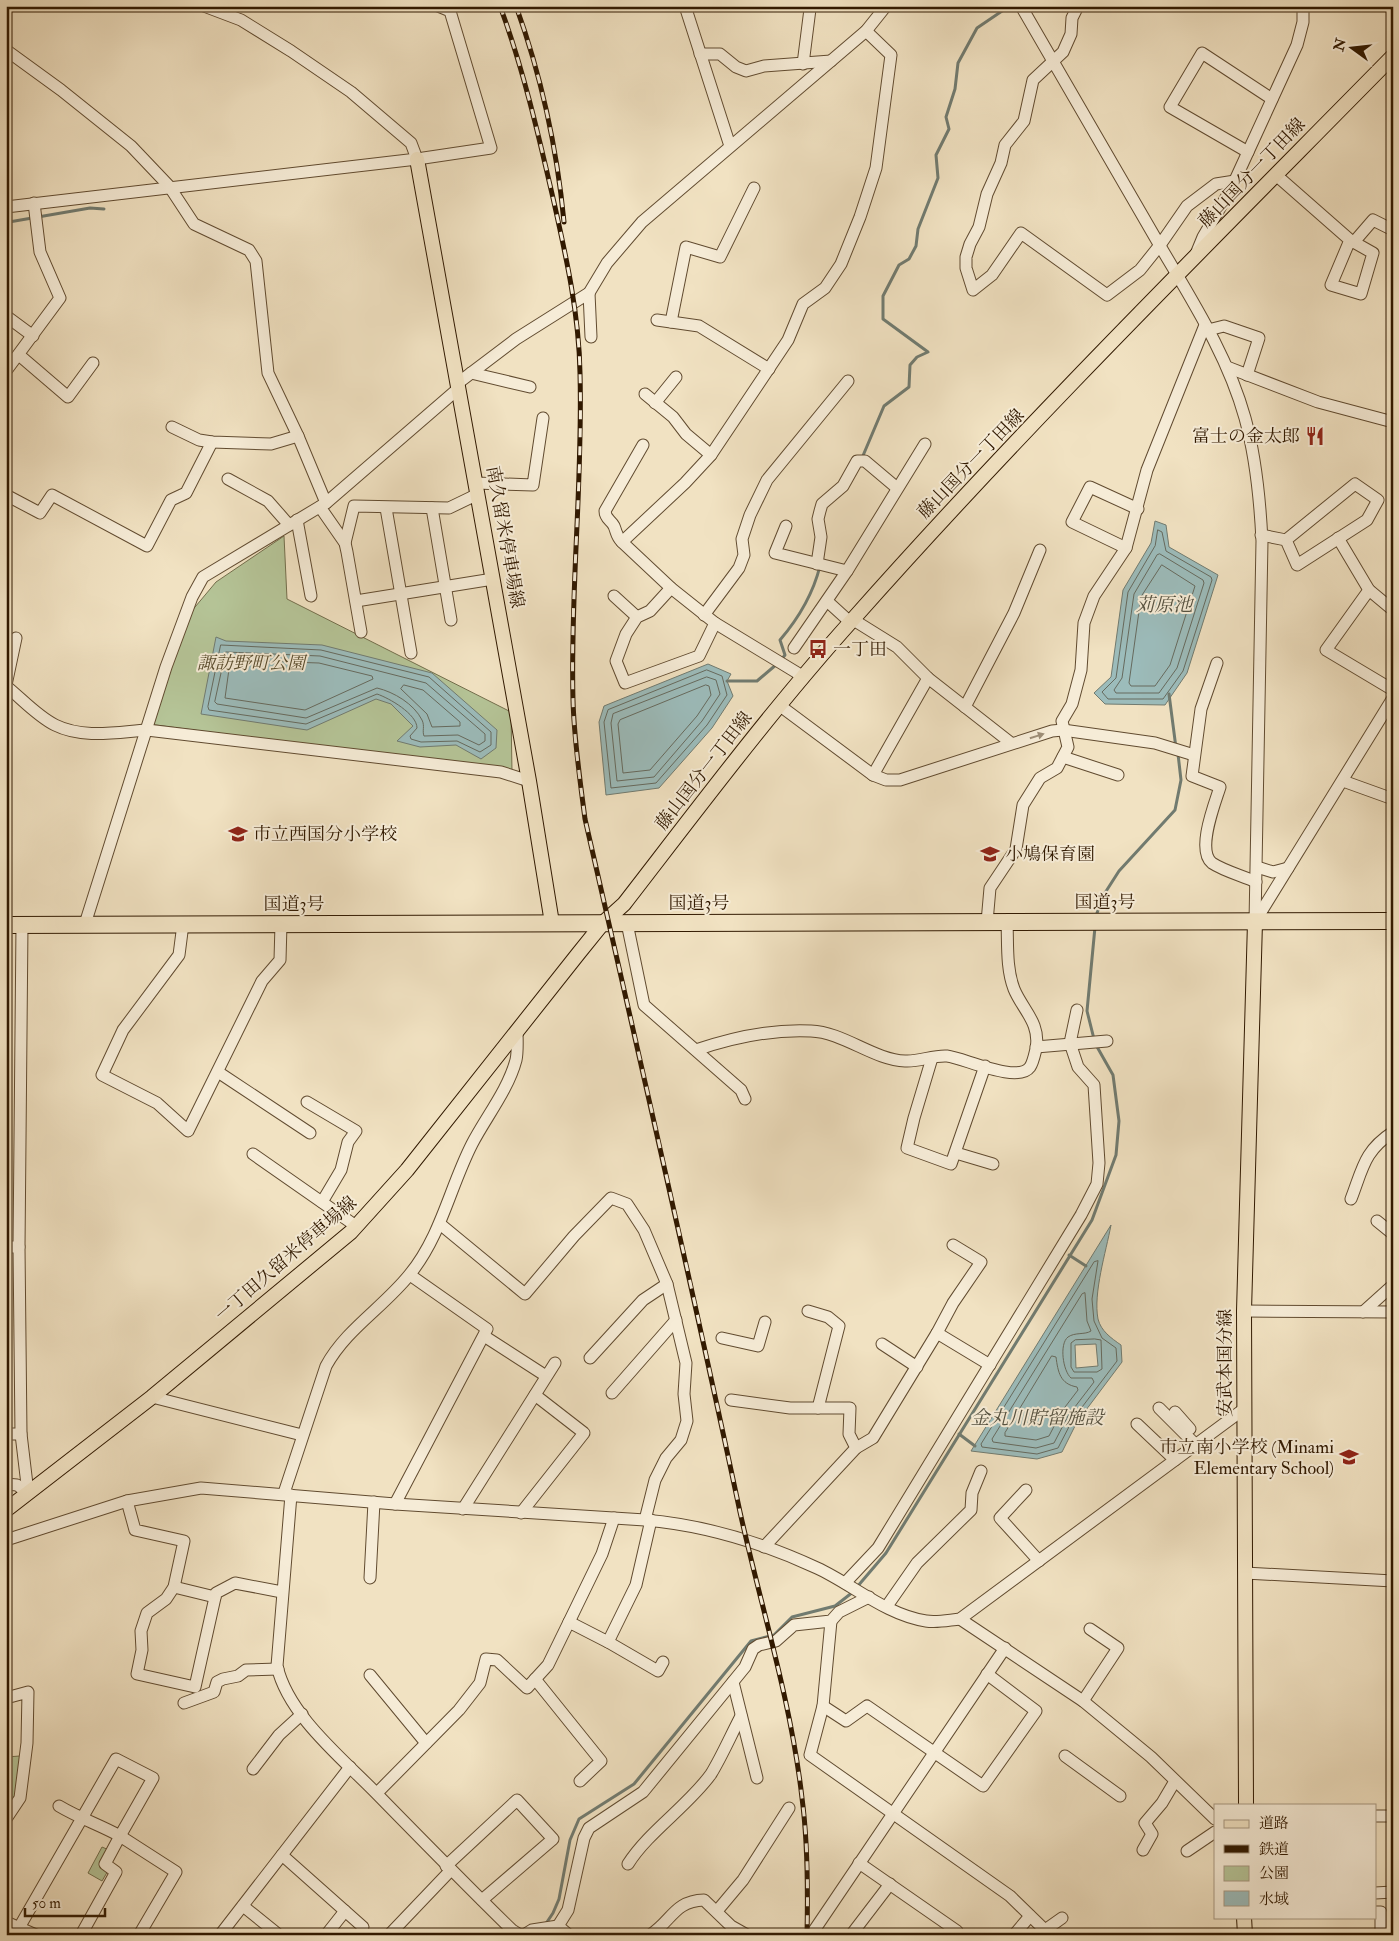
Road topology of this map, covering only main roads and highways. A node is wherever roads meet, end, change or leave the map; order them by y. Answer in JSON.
{"nodes":[{"id":1,"x":1393,"y":56,"type":"edge"},
{"id":2,"x":417,"y":158,"type":"road end"},
{"id":3,"x":1393,"y":921,"type":"edge"},
{"id":4,"x":1255,"y":922,"type":"junction"},
{"id":5,"x":552,"y":923,"type":"junction"},
{"id":6,"x":603,"y":923,"type":"junction"},
{"id":7,"x":14,"y":925,"type":"edge"},
{"id":8,"x":6,"y":1510,"type":"edge"},
{"id":9,"x":1246,"y":1804,"type":"edge"},
{"id":10,"x":1244,"y":1918,"type":"edge"},
{"id":11,"x":1245,"y":1935,"type":"edge"}],
"edges":[{"from":1,"to":6,"type":"main road","name":"藤山国分一丁田線"},
{"from":2,"to":5,"type":"main road","name":"南久留米停車場線"},
{"from":3,"to":4,"type":"highway","name":"国道3号"},
{"from":4,"to":6,"type":"highway","name":"国道3号"},
{"from":4,"to":9,"type":"main road","name":"安武本国分線"},
{"from":5,"to":6,"type":"highway","name":"国道3号"},
{"from":5,"to":7,"type":"highway","name":"国道3号"},
{"from":6,"to":8,"type":"main road","name":"一丁田久留米停車場線"},
{"from":10,"to":11,"type":"main road"}]}
